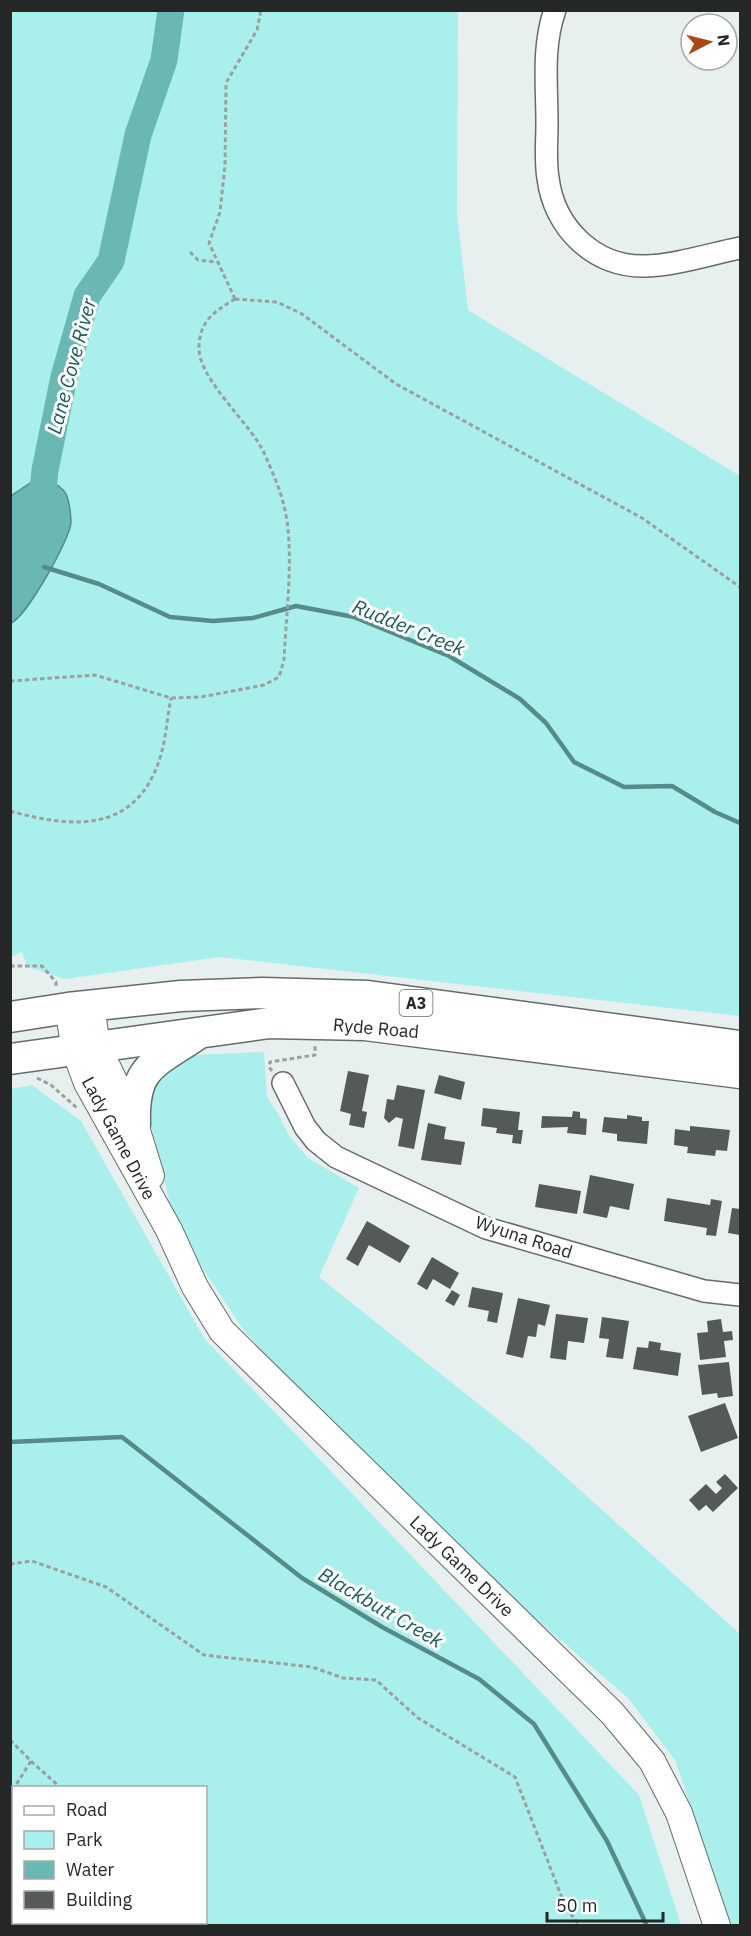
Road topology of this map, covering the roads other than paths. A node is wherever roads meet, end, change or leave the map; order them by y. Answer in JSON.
{"nodes":[{"id":1,"x":555,"y":10,"type":"edge"},
{"id":2,"x":741,"y":248,"type":"edge"},
{"id":3,"x":72,"y":1001,"type":"junction"},
{"id":4,"x":10,"y":1017,"type":"edge"},
{"id":5,"x":203,"y":1031,"type":"junction"},
{"id":6,"x":741,"y":1046,"type":"edge"},
{"id":7,"x":86,"y":1048,"type":"junction"},
{"id":8,"x":10,"y":1059,"type":"edge"},
{"id":9,"x":741,"y":1072,"type":"edge"},
{"id":10,"x":283,"y":1083,"type":"road end"},
{"id":11,"x":135,"y":1124,"type":"junction"},
{"id":12,"x":169,"y":1230,"type":"junction"},
{"id":13,"x":741,"y":1295,"type":"edge"},
{"id":14,"x":717,"y":1926,"type":"edge"}],
"edges":[{"from":1,"to":2,"type":"street"},
{"from":3,"to":4,"type":"highway","name":"Ryde Road","number":"A3"},
{"from":3,"to":6,"type":"highway","name":"Ryde Road","number":"A3"},
{"from":3,"to":7,"type":"main road","name":"Lady Game Drive"},
{"from":5,"to":7,"type":"highway","name":"Ryde Road","number":"A3"},
{"from":5,"to":9,"type":"highway","name":"Ryde Road","number":"A3"},
{"from":5,"to":11,"type":"highway"},
{"from":7,"to":8,"type":"highway","name":"Ryde Road","number":"A3"},
{"from":7,"to":11,"type":"main road","name":"Lady Game Drive"},
{"from":7,"to":12,"type":"main road","name":"Lady Game Drive"},
{"from":10,"to":13,"type":"street","name":"Wyuna Road"},
{"from":11,"to":12,"type":"main road","name":"Lady Game Drive"},
{"from":12,"to":14,"type":"main road","name":"Lady Game Drive"}]}
